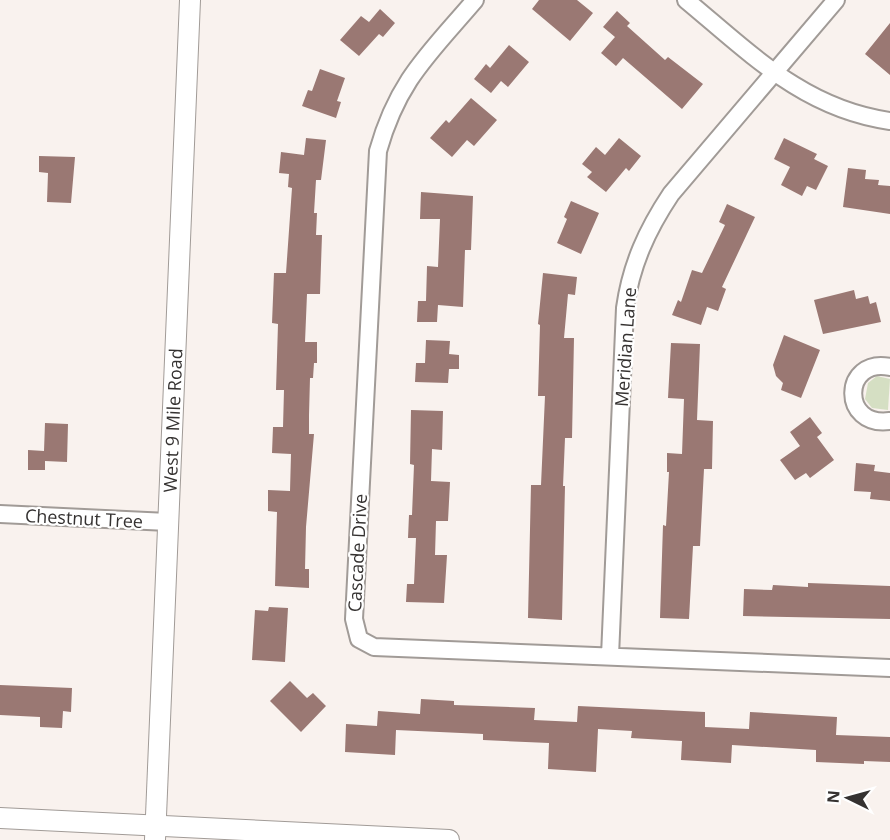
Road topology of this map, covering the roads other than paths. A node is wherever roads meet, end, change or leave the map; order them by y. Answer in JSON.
{"nodes":[{"id":1,"x":190,"y":0,"type":"edge"},
{"id":2,"x":475,"y":0,"type":"edge"},
{"id":3,"x":686,"y":0,"type":"edge"},
{"id":4,"x":836,"y":0,"type":"edge"},
{"id":5,"x":776,"y":74,"type":"junction"},
{"id":6,"x":890,"y":121,"type":"edge"},
{"id":7,"x":890,"y":367,"type":"edge"},
{"id":8,"x":890,"y":421,"type":"edge"},
{"id":9,"x":0,"y":514,"type":"edge"},
{"id":10,"x":168,"y":522,"type":"junction"},
{"id":11,"x":610,"y":656,"type":"junction"},
{"id":12,"x":890,"y":668,"type":"edge"},
{"id":13,"x":0,"y":818,"type":"edge"},
{"id":14,"x":156,"y":833,"type":"edge"},
{"id":15,"x":449,"y":840,"type":"edge"}],
"edges":[{"from":1,"to":10,"type":"street","name":"West 9 Mile Road"},
{"from":2,"to":11,"type":"street","name":"Cascade Drive"},
{"from":3,"to":5,"type":"street"},
{"from":4,"to":5,"type":"street","name":"Meridian Lane"},
{"from":5,"to":6,"type":"street"},
{"from":5,"to":11,"type":"street","name":"Meridian Lane"},
{"from":7,"to":8,"type":"street"},
{"from":9,"to":10,"type":"street","name":"Chestnut Tree"},
{"from":10,"to":14,"type":"street","name":"West 9 Mile Road"},
{"from":11,"to":12,"type":"street","name":"Cascade Drive"},
{"from":13,"to":14,"type":"street"},
{"from":14,"to":15,"type":"street"}]}
